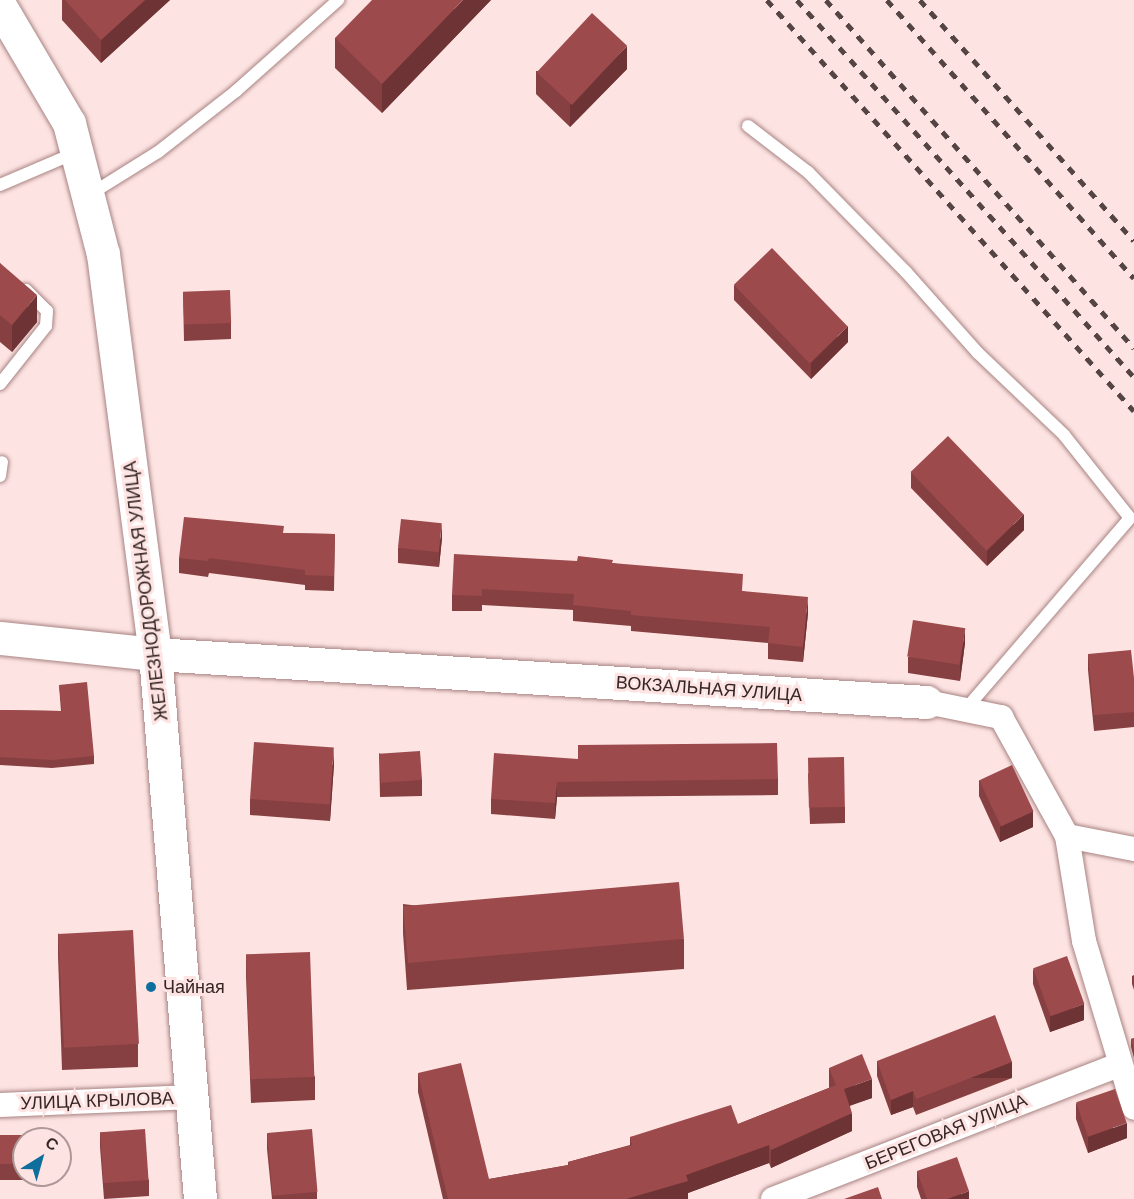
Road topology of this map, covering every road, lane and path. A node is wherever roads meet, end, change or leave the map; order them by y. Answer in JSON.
{"nodes":[{"id":1,"x":338,"y":0,"type":"edge"},
{"id":2,"x":0,"y":6,"type":"edge"},
{"id":3,"x":748,"y":126,"type":"dead end"},
{"id":4,"x":76,"y":152,"type":"junction"},
{"id":5,"x":0,"y":184,"type":"edge"},
{"id":6,"x":88,"y":195,"type":"junction"},
{"id":7,"x":18,"y":283,"type":"edge"},
{"id":8,"x":0,"y":384,"type":"edge"},
{"id":9,"x":2,"y":462,"type":"dead end"},
{"id":10,"x":0,"y":476,"type":"edge"},
{"id":11,"x":0,"y":638,"type":"edge"},
{"id":12,"x":155,"y":654,"type":"junction"},
{"id":13,"x":927,"y":702,"type":"joint"},
{"id":14,"x":965,"y":710,"type":"junction"},
{"id":15,"x":1067,"y":836,"type":"junction"},
{"id":16,"x":1134,"y":849,"type":"edge"},
{"id":17,"x":1119,"y":1065,"type":"junction"},
{"id":18,"x":193,"y":1097,"type":"junction"},
{"id":19,"x":0,"y":1105,"type":"edge"},
{"id":20,"x":1134,"y":1108,"type":"edge"},
{"id":21,"x":200,"y":1199,"type":"edge"},
{"id":22,"x":773,"y":1199,"type":"edge"}],
"edges":[{"from":1,"to":6,"type":"lane"},
{"from":2,"to":4,"type":"main road","name":"ЖЕЛЕЗНОДОРОЖНАЯ УЛИЦА"},
{"from":3,"to":14,"type":"lane"},
{"from":4,"to":5,"type":"lane"},
{"from":4,"to":6,"type":"main road","name":"ЖЕЛЕЗНОДОРОЖНАЯ УЛИЦА"},
{"from":6,"to":12,"type":"main road","name":"ЖЕЛЕЗНОДОРОЖНАЯ УЛИЦА"},
{"from":7,"to":8,"type":"lane"},
{"from":9,"to":10,"type":"lane"},
{"from":11,"to":12,"type":"main road","name":"ВОКЗАЛЬНАЯ УЛИЦА"},
{"from":12,"to":13,"type":"main road","name":"ВОКЗАЛЬНАЯ УЛИЦА"},
{"from":12,"to":18,"type":"main road","name":"ЖЕЛЕЗНОДОРОЖНАЯ УЛИЦА"},
{"from":13,"to":14,"type":"street","name":"ВОКЗАЛЬНАЯ УЛИЦА"},
{"from":14,"to":15,"type":"street","name":"ВОКЗАЛЬНАЯ УЛИЦА"},
{"from":15,"to":16,"type":"street"},
{"from":15,"to":17,"type":"street","name":"ВОКЗАЛЬНАЯ УЛИЦА"},
{"from":17,"to":20,"type":"street","name":"ВОКЗАЛЬНАЯ УЛИЦА"},
{"from":17,"to":22,"type":"street","name":"БЕРЕГОВАЯ УЛИЦА"},
{"from":18,"to":19,"type":"street","name":"УЛИЦА КРЫЛОВА"},
{"from":18,"to":21,"type":"main road","name":"ЖЕЛЕЗНОДОРОЖНАЯ УЛИЦА"}]}
